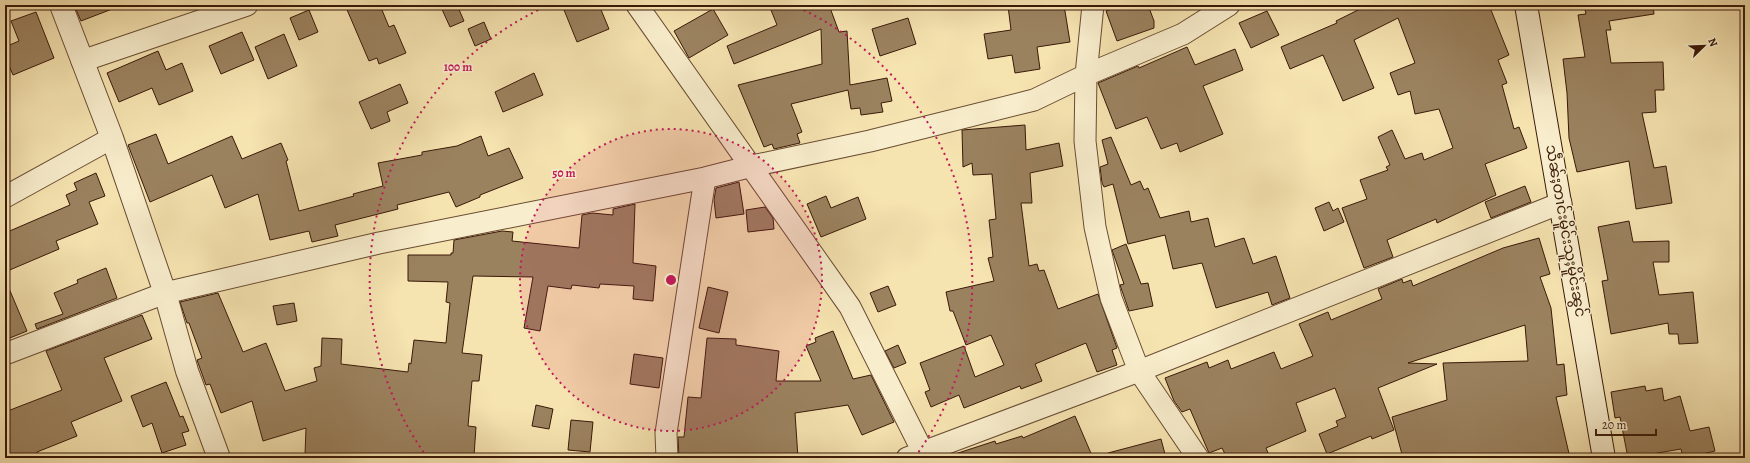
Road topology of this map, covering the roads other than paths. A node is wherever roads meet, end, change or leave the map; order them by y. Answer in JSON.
{"nodes":[{"id":1,"x":61,"y":5,"type":"edge"},
{"id":2,"x":247,"y":5,"type":"edge"},
{"id":3,"x":637,"y":5,"type":"edge"},
{"id":4,"x":1093,"y":5,"type":"edge"},
{"id":5,"x":1229,"y":5,"type":"edge"},
{"id":6,"x":1526,"y":5,"type":"edge"},
{"id":7,"x":82,"y":61,"type":"junction"},
{"id":8,"x":1086,"y":75,"type":"junction"},
{"id":9,"x":112,"y":138,"type":"junction"},
{"id":10,"x":752,"y":166,"type":"junction"},
{"id":11,"x":705,"y":178,"type":"junction"},
{"id":12,"x":5,"y":197,"type":"edge"},
{"id":13,"x":1561,"y":203,"type":"junction"},
{"id":14,"x":164,"y":293,"type":"junction"},
{"id":15,"x":5,"y":354,"type":"edge"},
{"id":16,"x":1139,"y":371,"type":"junction"},
{"id":17,"x":919,"y":456,"type":"edge"},
{"id":18,"x":219,"y":458,"type":"edge"},
{"id":19,"x":667,"y":458,"type":"edge"},
{"id":20,"x":1198,"y":458,"type":"edge"},
{"id":21,"x":1604,"y":458,"type":"edge"}],
"edges":[{"from":1,"to":7,"type":"street"},
{"from":2,"to":7,"type":"street"},
{"from":3,"to":10,"type":"street"},
{"from":4,"to":8,"type":"street"},
{"from":5,"to":8,"type":"street"},
{"from":6,"to":13,"type":"street","name":"သဵၼ်ႈတၢင်းမိူင်းသူႈမိူင်းၼွင်"},
{"from":7,"to":9,"type":"street"},
{"from":8,"to":10,"type":"street"},
{"from":8,"to":16,"type":"street"},
{"from":9,"to":12,"type":"street"},
{"from":9,"to":14,"type":"street"},
{"from":10,"to":11,"type":"street"},
{"from":10,"to":17,"type":"street"},
{"from":11,"to":14,"type":"street"},
{"from":11,"to":19,"type":"street"},
{"from":13,"to":16,"type":"street"},
{"from":13,"to":21,"type":"street","name":"သဵၼ်ႈတၢင်းမိူင်းသူႈမိူင်းၼွင်"},
{"from":14,"to":15,"type":"street"},
{"from":14,"to":18,"type":"street"},
{"from":16,"to":17,"type":"street"},
{"from":16,"to":20,"type":"street"}]}
